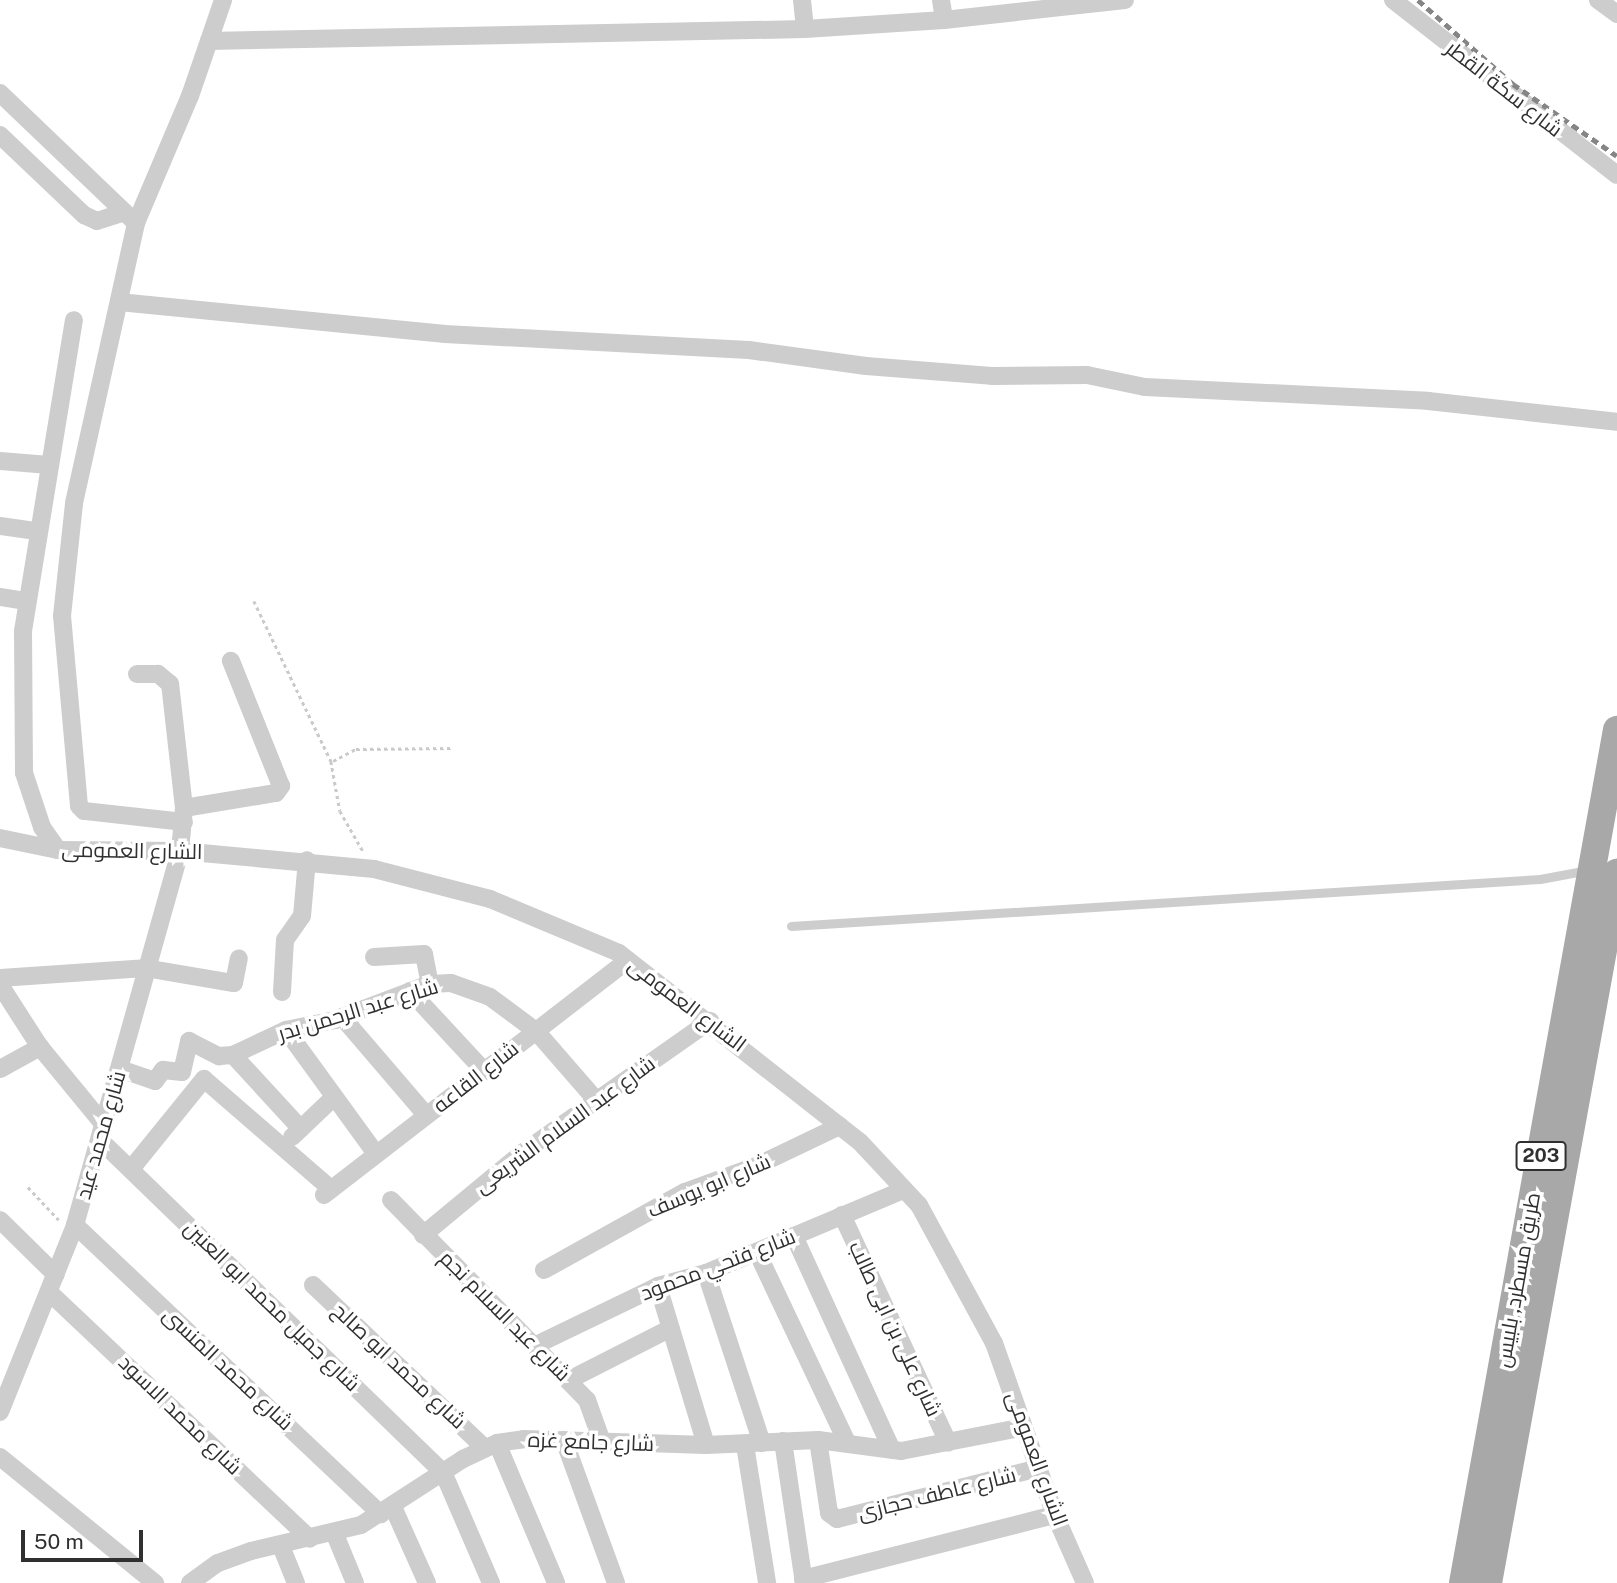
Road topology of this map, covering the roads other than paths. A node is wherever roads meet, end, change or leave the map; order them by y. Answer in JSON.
{"nodes":[{"id":1,"x":223,"y":0,"type":"edge"},
{"id":2,"x":802,"y":0,"type":"edge"},
{"id":3,"x":941,"y":0,"type":"edge"},
{"id":4,"x":1125,"y":0,"type":"edge"},
{"id":5,"x":1393,"y":0,"type":"edge"},
{"id":6,"x":1598,"y":0,"type":"edge"},
{"id":7,"x":1075,"y":3,"type":"edge"},
{"id":8,"x":993,"y":7,"type":"edge"},
{"id":9,"x":1617,"y":14,"type":"edge"},
{"id":10,"x":944,"y":20,"type":"junction"},
{"id":11,"x":805,"y":29,"type":"junction"},
{"id":12,"x":209,"y":41,"type":"junction"},
{"id":13,"x":0,"y":93,"type":"edge"},
{"id":14,"x":2,"y":140,"type":"edge"},
{"id":15,"x":1617,"y":175,"type":"edge"},
{"id":16,"x":130,"y":218,"type":"junction"},
{"id":17,"x":119,"y":302,"type":"junction"},
{"id":18,"x":75,"y":320,"type":"dead end"},
{"id":19,"x":1617,"y":422,"type":"edge"},
{"id":20,"x":0,"y":461,"type":"edge"},
{"id":21,"x":49,"y":465,"type":"junction"},
{"id":22,"x":0,"y":526,"type":"edge"},
{"id":23,"x":37,"y":531,"type":"junction"},
{"id":24,"x":0,"y":597,"type":"edge"},
{"id":25,"x":25,"y":601,"type":"junction"},
{"id":26,"x":232,"y":661,"type":"dead end"},
{"id":27,"x":137,"y":674,"type":"dead end"},
{"id":28,"x":1617,"y":730,"type":"edge"},
{"id":29,"x":184,"y":815,"type":"junction"},
{"id":30,"x":0,"y":838,"type":"edge"},
{"id":31,"x":58,"y":850,"type":"junction"},
{"id":32,"x":180,"y":851,"type":"junction"},
{"id":33,"x":307,"y":860,"type":"junction"},
{"id":34,"x":1604,"y":871,"type":"edge"},
{"id":35,"x":791,"y":926,"type":"dead end"},
{"id":36,"x":374,"y":957,"type":"dead end"},
{"id":37,"x":239,"y":958,"type":"dead end"},
{"id":38,"x":628,"y":960,"type":"junction"},
{"id":39,"x":145,"y":968,"type":"junction"},
{"id":40,"x":0,"y":978,"type":"edge"},
{"id":41,"x":430,"y":984,"type":"junction"},
{"id":42,"x":0,"y":985,"type":"edge"},
{"id":43,"x":410,"y":991,"type":"junction"},
{"id":44,"x":282,"y":992,"type":"dead end"},
{"id":45,"x":8,"y":1014,"type":"edge"},
{"id":46,"x":342,"y":1017,"type":"junction"},
{"id":47,"x":710,"y":1021,"type":"junction"},
{"id":48,"x":286,"y":1030,"type":"junction"},
{"id":49,"x":536,"y":1031,"type":"junction"},
{"id":50,"x":40,"y":1047,"type":"junction"},
{"id":51,"x":233,"y":1055,"type":"junction"},
{"id":52,"x":0,"y":1069,"type":"edge"},
{"id":53,"x":120,"y":1069,"type":"junction"},
{"id":54,"x":484,"y":1071,"type":"junction"},
{"id":55,"x":334,"y":1097,"type":"junction"},
{"id":56,"x":596,"y":1100,"type":"junction"},
{"id":57,"x":426,"y":1115,"type":"junction"},
{"id":58,"x":840,"y":1126,"type":"junction"},
{"id":59,"x":301,"y":1129,"type":"junction"},
{"id":60,"x":103,"y":1134,"type":"junction"},
{"id":61,"x":282,"y":1146,"type":"junction"},
{"id":62,"x":376,"y":1154,"type":"junction"},
{"id":63,"x":131,"y":1169,"type":"junction"},
{"id":64,"x":903,"y":1190,"type":"junction"},
{"id":65,"x":391,"y":1200,"type":"dead end"},
{"id":66,"x":842,"y":1215,"type":"junction"},
{"id":67,"x":1,"y":1222,"type":"edge"},
{"id":68,"x":74,"y":1228,"type":"junction"},
{"id":69,"x":423,"y":1235,"type":"junction"},
{"id":70,"x":794,"y":1236,"type":"junction"},
{"id":71,"x":757,"y":1252,"type":"junction"},
{"id":72,"x":544,"y":1270,"type":"dead end"},
{"id":73,"x":706,"y":1273,"type":"junction"},
{"id":74,"x":52,"y":1283,"type":"junction"},
{"id":75,"x":313,"y":1285,"type":"dead end"},
{"id":76,"x":658,"y":1286,"type":"junction"},
{"id":77,"x":671,"y":1328,"type":"junction"},
{"id":78,"x":536,"y":1345,"type":"junction"},
{"id":79,"x":569,"y":1380,"type":"junction"},
{"id":80,"x":0,"y":1412,"type":"edge"},
{"id":81,"x":1024,"y":1427,"type":"junction"},
{"id":82,"x":564,"y":1440,"type":"junction"},
{"id":83,"x":818,"y":1440,"type":"junction"},
{"id":84,"x":783,"y":1441,"type":"junction"},
{"id":85,"x":601,"y":1442,"type":"junction"},
{"id":86,"x":847,"y":1442,"type":"junction"},
{"id":87,"x":948,"y":1442,"type":"junction"},
{"id":88,"x":754,"y":1444,"type":"junction"},
{"id":89,"x":491,"y":1445,"type":"junction"},
{"id":90,"x":706,"y":1445,"type":"junction"},
{"id":91,"x":892,"y":1450,"type":"junction"},
{"id":92,"x":0,"y":1457,"type":"edge"},
{"id":93,"x":1038,"y":1468,"type":"junction"},
{"id":94,"x":443,"y":1472,"type":"junction"},
{"id":95,"x":387,"y":1510,"type":"junction"},
{"id":96,"x":1055,"y":1515,"type":"junction"},
{"id":97,"x":334,"y":1532,"type":"junction"},
{"id":98,"x":310,"y":1539,"type":"junction"},
{"id":99,"x":281,"y":1545,"type":"junction"},
{"id":100,"x":803,"y":1581,"type":"edge"},
{"id":101,"x":155,"y":1583,"type":"edge"},
{"id":102,"x":190,"y":1583,"type":"edge"},
{"id":103,"x":296,"y":1583,"type":"edge"},
{"id":104,"x":355,"y":1583,"type":"edge"},
{"id":105,"x":427,"y":1583,"type":"edge"},
{"id":106,"x":491,"y":1583,"type":"edge"},
{"id":107,"x":556,"y":1583,"type":"edge"},
{"id":108,"x":616,"y":1583,"type":"edge"},
{"id":109,"x":766,"y":1583,"type":"edge"},
{"id":110,"x":1084,"y":1583,"type":"edge"},
{"id":111,"x":1463,"y":1583,"type":"edge"},
{"id":112,"x":1489,"y":1583,"type":"edge"}],
"edges":[{"from":1,"to":12,"type":"street"},
{"from":2,"to":11,"type":"street"},
{"from":3,"to":10,"type":"street"},
{"from":4,"to":7,"type":"street"},
{"from":5,"to":15,"type":"street","name":"شارع سكة القطر"},
{"from":6,"to":9,"type":"street"},
{"from":7,"to":8,"type":"street"},
{"from":8,"to":10,"type":"street"},
{"from":10,"to":11,"type":"street"},
{"from":11,"to":12,"type":"street"},
{"from":12,"to":16,"type":"street"},
{"from":13,"to":16,"type":"street"},
{"from":14,"to":16,"type":"street"},
{"from":16,"to":17,"type":"street"},
{"from":17,"to":19,"type":"street"},
{"from":17,"to":29,"type":"street"},
{"from":18,"to":21,"type":"street"},
{"from":20,"to":21,"type":"street"},
{"from":21,"to":23,"type":"street"},
{"from":22,"to":23,"type":"street"},
{"from":23,"to":25,"type":"street"},
{"from":24,"to":25,"type":"street"},
{"from":25,"to":31,"type":"street"},
{"from":26,"to":29,"type":"street"},
{"from":27,"to":29,"type":"street","name":"شارع محمد عيد"},
{"from":28,"to":34,"type":"main road","name":"طريق مسطرد, بلبيس","number":"203"},
{"from":29,"to":32,"type":"street","name":"شارع محمد عيد"},
{"from":30,"to":31,"type":"street","name":"الشارع العمومى"},
{"from":31,"to":32,"type":"street","name":"الشارع العمومى"},
{"from":32,"to":33,"type":"street","name":"الشارع العمومى"},
{"from":32,"to":39,"type":"street","name":"شارع محمد عيد"},
{"from":33,"to":38,"type":"street","name":"الشارع العمومى"},
{"from":33,"to":44,"type":"street"},
{"from":34,"to":35,"type":"lane"},
{"from":34,"to":111,"type":"main road","name":"طريق مسطرد, بلبيس","number":"203"},
{"from":34,"to":112,"type":"main road","name":"طريق مسطرد, بلبيس","number":"203"},
{"from":36,"to":41,"type":"street"},
{"from":37,"to":39,"type":"street"},
{"from":38,"to":47,"type":"street","name":"الشارع العمومى"},
{"from":38,"to":49,"type":"street","name":"شارع القاعه"},
{"from":39,"to":40,"type":"street"},
{"from":39,"to":53,"type":"street","name":"شارع محمد عيد"},
{"from":41,"to":43,"type":"street","name":"شارع عبد الرحمن بدر"},
{"from":41,"to":49,"type":"street","name":"شارع عبد الرحمن بدر"},
{"from":42,"to":45,"type":"street","name":"شارع جميل محمد ابو العنين"},
{"from":43,"to":46,"type":"street","name":"شارع عبد الرحمن بدر"},
{"from":43,"to":54,"type":"street"},
{"from":45,"to":50,"type":"street","name":"شارع جميل محمد ابو العنين"},
{"from":46,"to":48,"type":"street","name":"شارع عبد الرحمن بدر"},
{"from":46,"to":57,"type":"street"},
{"from":47,"to":56,"type":"street","name":"شارع عبد السلام الشريعى"},
{"from":47,"to":58,"type":"street","name":"الشارع العمومى"},
{"from":48,"to":51,"type":"street","name":"شارع عبد الرحمن بدر"},
{"from":48,"to":55,"type":"street"},
{"from":49,"to":54,"type":"street","name":"شارع القاعه"},
{"from":49,"to":56,"type":"street","name":"شارع عبد الرحمن بدر"},
{"from":50,"to":52,"type":"street"},
{"from":50,"to":60,"type":"street","name":"شارع جميل محمد ابو العنين"},
{"from":51,"to":53,"type":"street"},
{"from":51,"to":59,"type":"street"},
{"from":53,"to":60,"type":"street","name":"شارع محمد عيد"},
{"from":54,"to":57,"type":"street","name":"شارع القاعه"},
{"from":55,"to":59,"type":"street"},
{"from":55,"to":62,"type":"street"},
{"from":56,"to":69,"type":"street","name":"شارع عبد السلام الشريعى"},
{"from":57,"to":62,"type":"street","name":"شارع القاعه"},
{"from":58,"to":64,"type":"street","name":"الشارع العمومى"},
{"from":58,"to":72,"type":"street","name":"شارع ابو يوسف"},
{"from":59,"to":61,"type":"street"},
{"from":60,"to":63,"type":"street","name":"شارع جميل محمد ابو العنين"},
{"from":60,"to":68,"type":"street","name":"شارع محمد عيد"},
{"from":61,"to":62,"type":"street","name":"شارع القاعه"},
{"from":61,"to":63,"type":"street"},
{"from":63,"to":94,"type":"street","name":"شارع جميل محمد ابو العنين"},
{"from":64,"to":66,"type":"street","name":"شارع فتحي محمود"},
{"from":64,"to":81,"type":"street","name":"الشارع العمومى"},
{"from":65,"to":69,"type":"street","name":"شارع عبد السلام نجم"},
{"from":66,"to":70,"type":"street","name":"شارع فتحي محمود"},
{"from":66,"to":87,"type":"street","name":"شارع على بن ابى طالب"},
{"from":67,"to":74,"type":"street","name":"شارع محمد الاسود"},
{"from":68,"to":74,"type":"street","name":"شارع محمد عيد"},
{"from":68,"to":95,"type":"street","name":"شارع محمد المنسى"},
{"from":69,"to":78,"type":"street","name":"شارع عبد السلام نجم"},
{"from":70,"to":71,"type":"street","name":"شارع فتحي محمود"},
{"from":70,"to":91,"type":"street"},
{"from":71,"to":73,"type":"street","name":"شارع فتحي محمود"},
{"from":71,"to":86,"type":"street"},
{"from":73,"to":76,"type":"street","name":"شارع فتحي محمود"},
{"from":73,"to":88,"type":"street"},
{"from":74,"to":80,"type":"street","name":"شارع محمد عيد"},
{"from":74,"to":98,"type":"street","name":"شارع محمد الاسود"},
{"from":75,"to":89,"type":"street","name":"شارع محمد ابو صالح"},
{"from":76,"to":77,"type":"street"},
{"from":76,"to":78,"type":"street","name":"شارع فتحي محمود"},
{"from":77,"to":79,"type":"street"},
{"from":77,"to":90,"type":"street"},
{"from":78,"to":79,"type":"street","name":"شارع عبد السلام نجم"},
{"from":79,"to":85,"type":"street","name":"شارع عبد السلام نجم"},
{"from":81,"to":87,"type":"street","name":"شارع جامع غزه"},
{"from":81,"to":93,"type":"street","name":"الشارع العمومى"},
{"from":82,"to":85,"type":"street","name":"شارع جامع غزه"},
{"from":82,"to":89,"type":"street","name":"شارع جامع غزه"},
{"from":82,"to":108,"type":"street"},
{"from":83,"to":84,"type":"street","name":"شارع جامع غزه"},
{"from":83,"to":86,"type":"street","name":"شارع جامع غزه"},
{"from":83,"to":93,"type":"street","name":"شارع عاطف حجازى"},
{"from":84,"to":88,"type":"street","name":"شارع جامع غزه"},
{"from":84,"to":100,"type":"street"},
{"from":85,"to":90,"type":"street","name":"شارع جامع غزه"},
{"from":86,"to":91,"type":"street","name":"شارع جامع غزه"},
{"from":87,"to":91,"type":"street","name":"شارع جامع غزه"},
{"from":88,"to":90,"type":"street","name":"شارع جامع غزه"},
{"from":88,"to":109,"type":"street"},
{"from":89,"to":94,"type":"street","name":"شارع جامع غزه"},
{"from":89,"to":107,"type":"street","name":"شارع محمد ابو صالح"},
{"from":92,"to":101,"type":"street"},
{"from":93,"to":96,"type":"street","name":"الشارع العمومى"},
{"from":94,"to":95,"type":"street","name":"شارع جامع غزه"},
{"from":94,"to":106,"type":"street"},
{"from":95,"to":97,"type":"street","name":"شارع جامع غزه"},
{"from":95,"to":105,"type":"street"},
{"from":96,"to":100,"type":"street"},
{"from":96,"to":110,"type":"street","name":"الشارع العمومى"},
{"from":97,"to":98,"type":"street","name":"شارع جامع غزه"},
{"from":97,"to":104,"type":"street"},
{"from":98,"to":99,"type":"street","name":"شارع جامع غزه"},
{"from":99,"to":102,"type":"street","name":"شارع جامع غزه"},
{"from":99,"to":103,"type":"street"}]}
